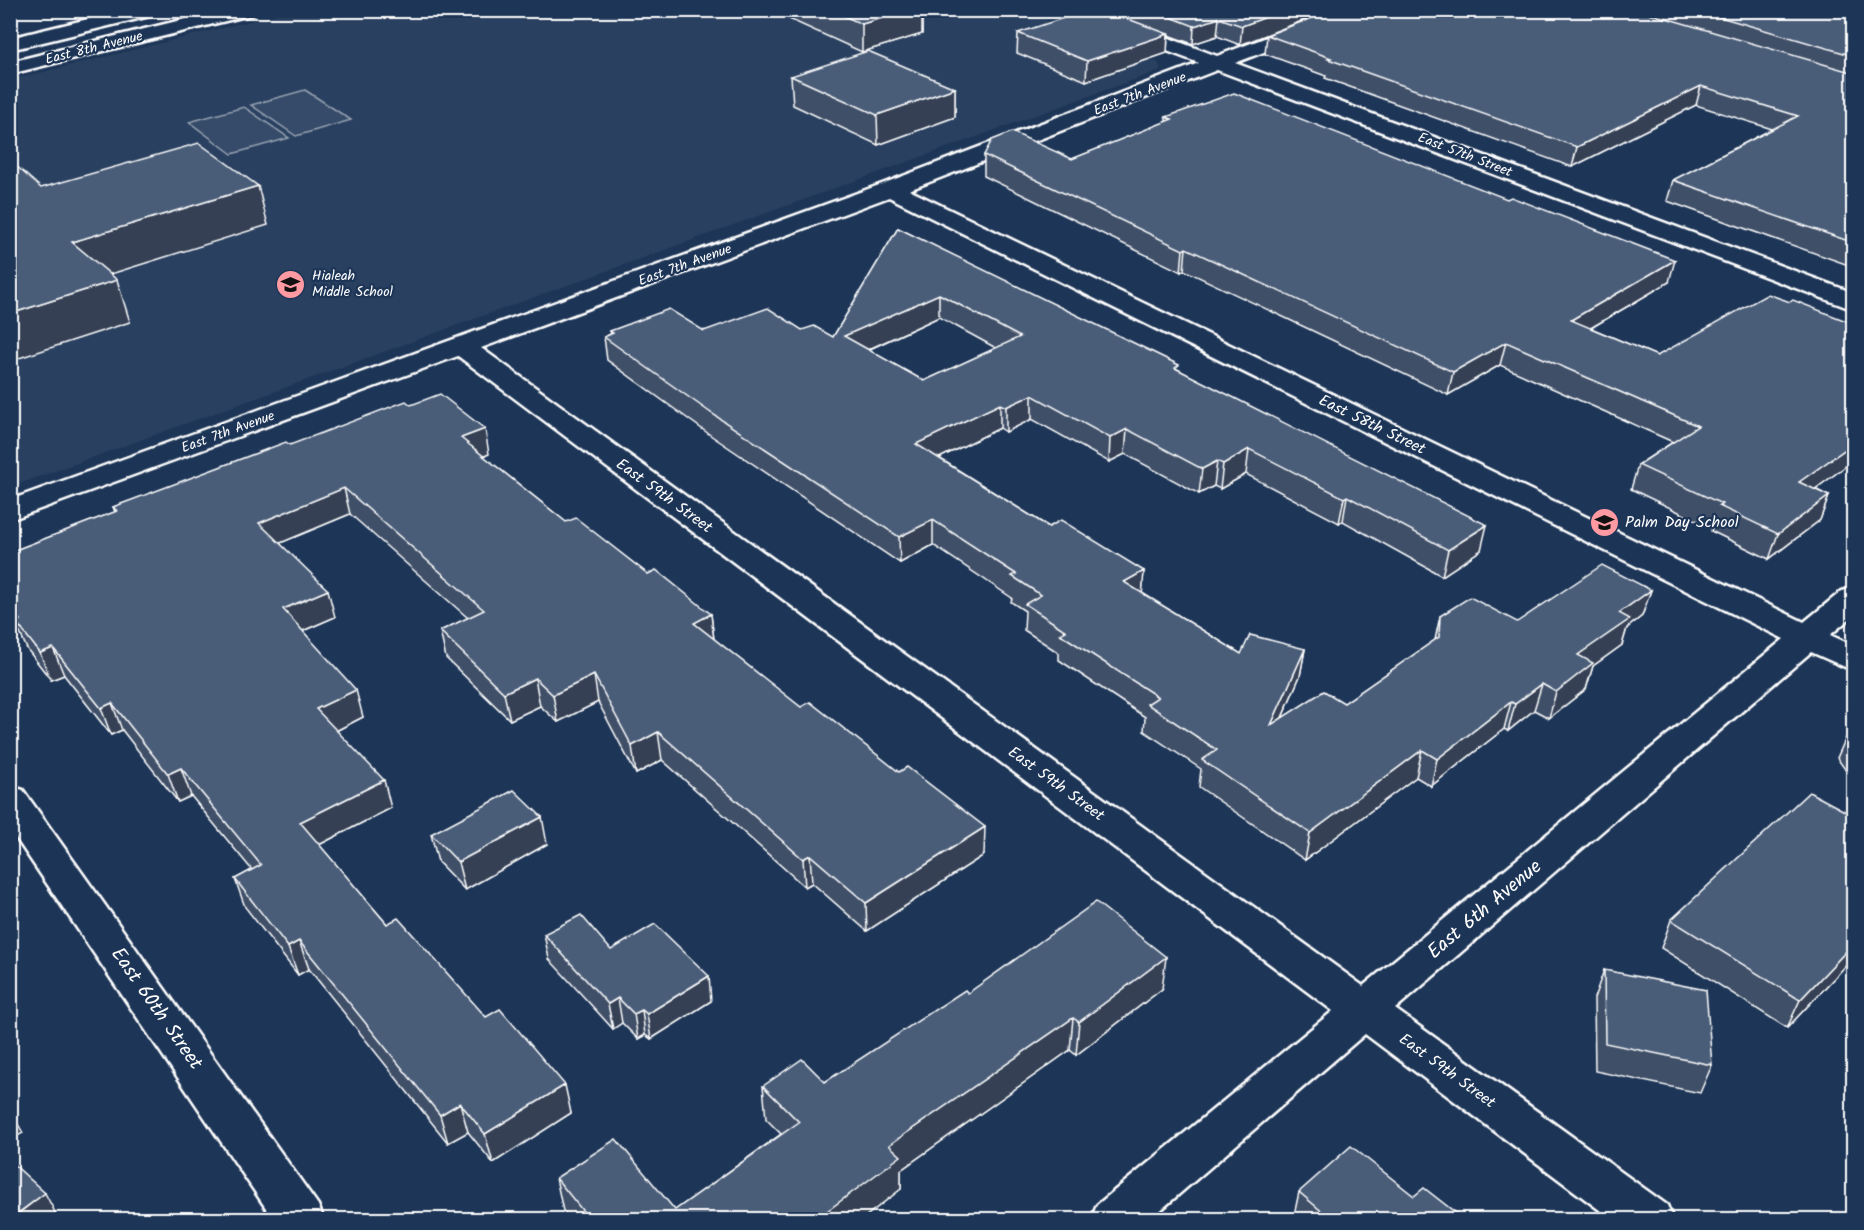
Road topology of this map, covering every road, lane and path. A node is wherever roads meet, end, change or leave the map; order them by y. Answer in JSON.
{"nodes":[{"id":1,"x":151,"y":10,"type":"edge"},
{"id":2,"x":1075,"y":10,"type":"edge"},
{"id":3,"x":1356,"y":10,"type":"edge"},
{"id":4,"x":247,"y":11,"type":"edge"},
{"id":5,"x":10,"y":44,"type":"edge"},
{"id":6,"x":1220,"y":63,"type":"junction"},
{"id":7,"x":10,"y":68,"type":"edge"},
{"id":8,"x":891,"y":189,"type":"junction"},
{"id":9,"x":1854,"y":302,"type":"edge"},
{"id":10,"x":462,"y":347,"type":"junction"},
{"id":11,"x":10,"y":511,"type":"edge"},
{"id":12,"x":1854,"y":598,"type":"edge"},
{"id":13,"x":1807,"y":638,"type":"junction"},
{"id":14,"x":1854,"y":660,"type":"edge"},
{"id":15,"x":10,"y":799,"type":"edge"},
{"id":16,"x":1365,"y":1011,"type":"junction"},
{"id":17,"x":301,"y":1220,"type":"edge"},
{"id":18,"x":1114,"y":1220,"type":"edge"},
{"id":19,"x":1650,"y":1220,"type":"edge"}],
"edges":[{"from":1,"to":5,"type":"street","name":"East 8th Avenue"},
{"from":2,"to":6,"type":"street","name":"East 57th Street"},
{"from":3,"to":6,"type":"street","name":"East 7th Avenue"},
{"from":4,"to":7,"type":"street","name":"East 8th Avenue"},
{"from":6,"to":8,"type":"street","name":"East 7th Avenue"},
{"from":6,"to":9,"type":"street","name":"East 57th Street"},
{"from":8,"to":10,"type":"street","name":"East 7th Avenue"},
{"from":8,"to":13,"type":"street","name":"East 58th Street"},
{"from":10,"to":11,"type":"street","name":"East 7th Avenue"},
{"from":10,"to":16,"type":"street","name":"East 59th Street"},
{"from":12,"to":13,"type":"street","name":"East 6th Avenue"},
{"from":13,"to":14,"type":"street","name":"East 58th Street"},
{"from":13,"to":16,"type":"street","name":"East 6th Avenue"},
{"from":15,"to":17,"type":"street","name":"East 60th Street"},
{"from":16,"to":18,"type":"street","name":"East 6th Avenue"},
{"from":16,"to":19,"type":"street","name":"East 59th Street"}]}
